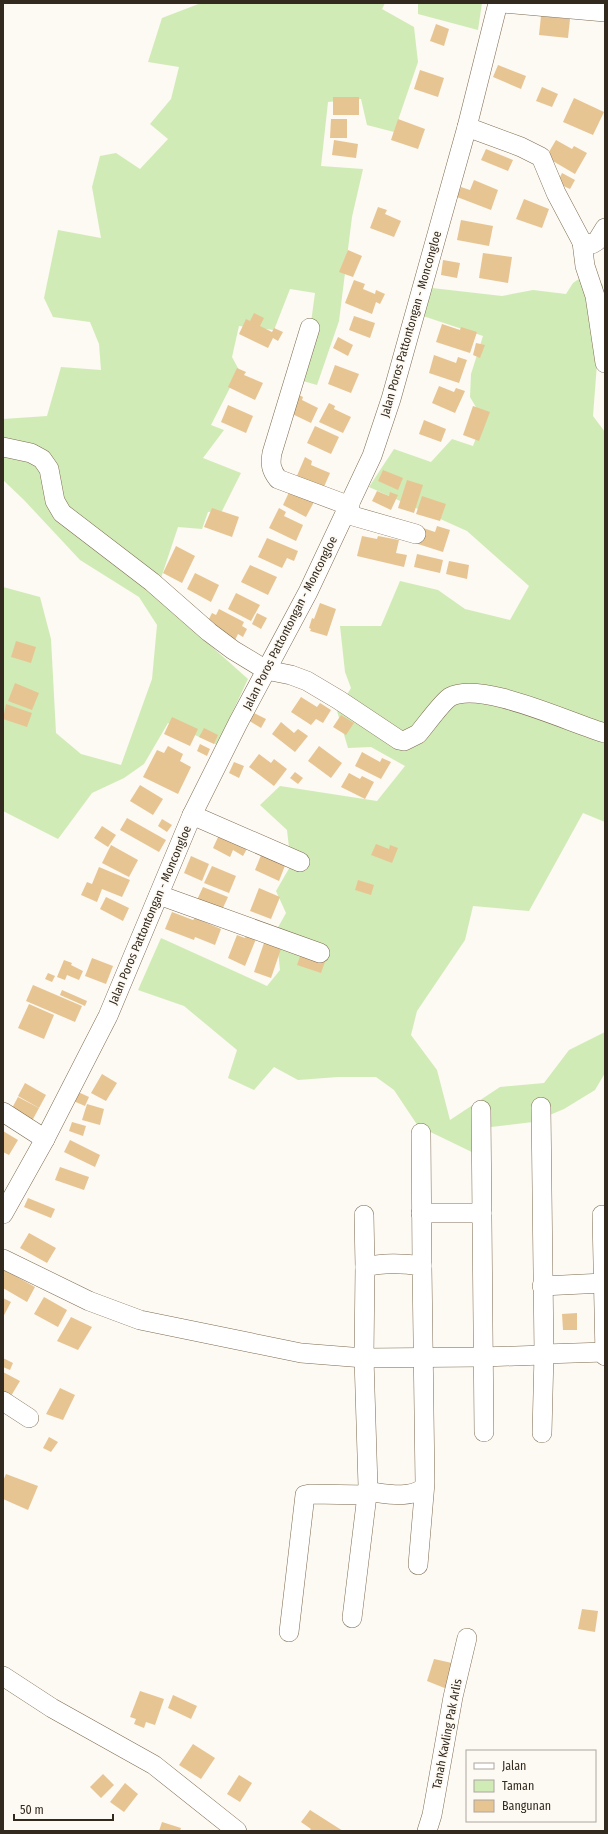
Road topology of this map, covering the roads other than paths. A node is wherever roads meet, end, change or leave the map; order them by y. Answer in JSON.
{"nodes":[{"id":1,"x":498,"y":3,"type":"edge"},
{"id":2,"x":504,"y":3,"type":"edge"},
{"id":3,"x":605,"y":12,"type":"edge"},
{"id":4,"x":467,"y":127,"type":"junction"},
{"id":5,"x":605,"y":228,"type":"edge"},
{"id":6,"x":582,"y":242,"type":"junction"},
{"id":7,"x":310,"y":328,"type":"dead end"},
{"id":8,"x":605,"y":363,"type":"edge"},
{"id":9,"x":3,"y":447,"type":"edge"},
{"id":10,"x":348,"y":510,"type":"junction"},
{"id":11,"x":416,"y":534,"type":"dead end"},
{"id":12,"x":266,"y":670,"type":"junction"},
{"id":13,"x":605,"y":734,"type":"edge"},
{"id":14,"x":192,"y":816,"type":"junction"},
{"id":15,"x":300,"y":862,"type":"dead end"},
{"id":16,"x":158,"y":895,"type":"junction"},
{"id":17,"x":320,"y":952,"type":"dead end"},
{"id":18,"x":541,"y":1107,"type":"dead end"},
{"id":19,"x":481,"y":1110,"type":"dead end"},
{"id":20,"x":3,"y":1112,"type":"edge"},
{"id":21,"x":421,"y":1133,"type":"dead end"},
{"id":22,"x":45,"y":1139,"type":"junction"},
{"id":23,"x":422,"y":1213,"type":"junction"},
{"id":24,"x":482,"y":1213,"type":"junction"},
{"id":25,"x":3,"y":1214,"type":"edge"},
{"id":26,"x":364,"y":1215,"type":"dead end"},
{"id":27,"x":602,"y":1215,"type":"dead end"},
{"id":28,"x":3,"y":1259,"type":"edge"},
{"id":29,"x":422,"y":1266,"type":"junction"},
{"id":30,"x":364,"y":1267,"type":"junction"},
{"id":31,"x":604,"y":1283,"type":"junction"},
{"id":32,"x":542,"y":1286,"type":"junction"},
{"id":33,"x":605,"y":1352,"type":"edge"},
{"id":34,"x":544,"y":1354,"type":"junction"},
{"id":35,"x":605,"y":1356,"type":"edge"},
{"id":36,"x":422,"y":1357,"type":"junction"},
{"id":37,"x":483,"y":1357,"type":"junction"},
{"id":38,"x":364,"y":1358,"type":"junction"},
{"id":39,"x":3,"y":1401,"type":"edge"},
{"id":40,"x":30,"y":1418,"type":"dead end"},
{"id":41,"x":484,"y":1432,"type":"dead end"},
{"id":42,"x":542,"y":1432,"type":"dead end"},
{"id":43,"x":424,"y":1487,"type":"junction"},
{"id":44,"x":367,"y":1491,"type":"junction"},
{"id":45,"x":418,"y":1565,"type":"dead end"},
{"id":46,"x":352,"y":1618,"type":"dead end"},
{"id":47,"x":289,"y":1632,"type":"dead end"},
{"id":48,"x":467,"y":1638,"type":"dead end"},
{"id":49,"x":3,"y":1676,"type":"edge"},
{"id":50,"x":237,"y":1831,"type":"edge"},
{"id":51,"x":427,"y":1831,"type":"edge"}],
"edges":[{"from":1,"to":4,"type":"street","name":"Jalan Poros Pattontongan - Moncongloe"},
{"from":2,"to":3,"type":"street"},
{"from":4,"to":6,"type":"street"},
{"from":4,"to":10,"type":"street","name":"Jalan Poros Pattontongan - Moncongloe"},
{"from":5,"to":6,"type":"street"},
{"from":6,"to":8,"type":"street"},
{"from":7,"to":10,"type":"street"},
{"from":9,"to":12,"type":"street"},
{"from":10,"to":11,"type":"street"},
{"from":10,"to":12,"type":"street","name":"Jalan Poros Pattontongan - Moncongloe"},
{"from":12,"to":13,"type":"street"},
{"from":12,"to":14,"type":"street","name":"Jalan Poros Pattontongan - Moncongloe"},
{"from":14,"to":15,"type":"street"},
{"from":14,"to":16,"type":"street","name":"Jalan Poros Pattontongan - Moncongloe"},
{"from":16,"to":17,"type":"street"},
{"from":16,"to":22,"type":"street","name":"Jalan Poros Pattontongan - Moncongloe"},
{"from":18,"to":32,"type":"street"},
{"from":19,"to":24,"type":"street"},
{"from":20,"to":22,"type":"street"},
{"from":21,"to":23,"type":"street"},
{"from":22,"to":25,"type":"street","name":"Jalan Poros Pattontongan - Moncongloe"},
{"from":23,"to":24,"type":"street"},
{"from":23,"to":29,"type":"street"},
{"from":24,"to":37,"type":"street"},
{"from":26,"to":30,"type":"street"},
{"from":27,"to":31,"type":"street"},
{"from":28,"to":38,"type":"street"},
{"from":29,"to":30,"type":"street"},
{"from":29,"to":36,"type":"street"},
{"from":30,"to":38,"type":"street"},
{"from":31,"to":32,"type":"street"},
{"from":31,"to":33,"type":"street"},
{"from":32,"to":34,"type":"street"},
{"from":33,"to":34,"type":"street"},
{"from":33,"to":35,"type":"street"},
{"from":34,"to":37,"type":"street"},
{"from":34,"to":42,"type":"street"},
{"from":36,"to":37,"type":"street"},
{"from":36,"to":38,"type":"street"},
{"from":36,"to":43,"type":"street"},
{"from":37,"to":41,"type":"street"},
{"from":38,"to":44,"type":"street"},
{"from":39,"to":40,"type":"street"},
{"from":43,"to":44,"type":"street"},
{"from":43,"to":45,"type":"street"},
{"from":44,"to":46,"type":"street"},
{"from":44,"to":47,"type":"street"},
{"from":48,"to":51,"type":"street","name":"Tanah Kavling Pak Arlis"},
{"from":49,"to":50,"type":"street"}]}
